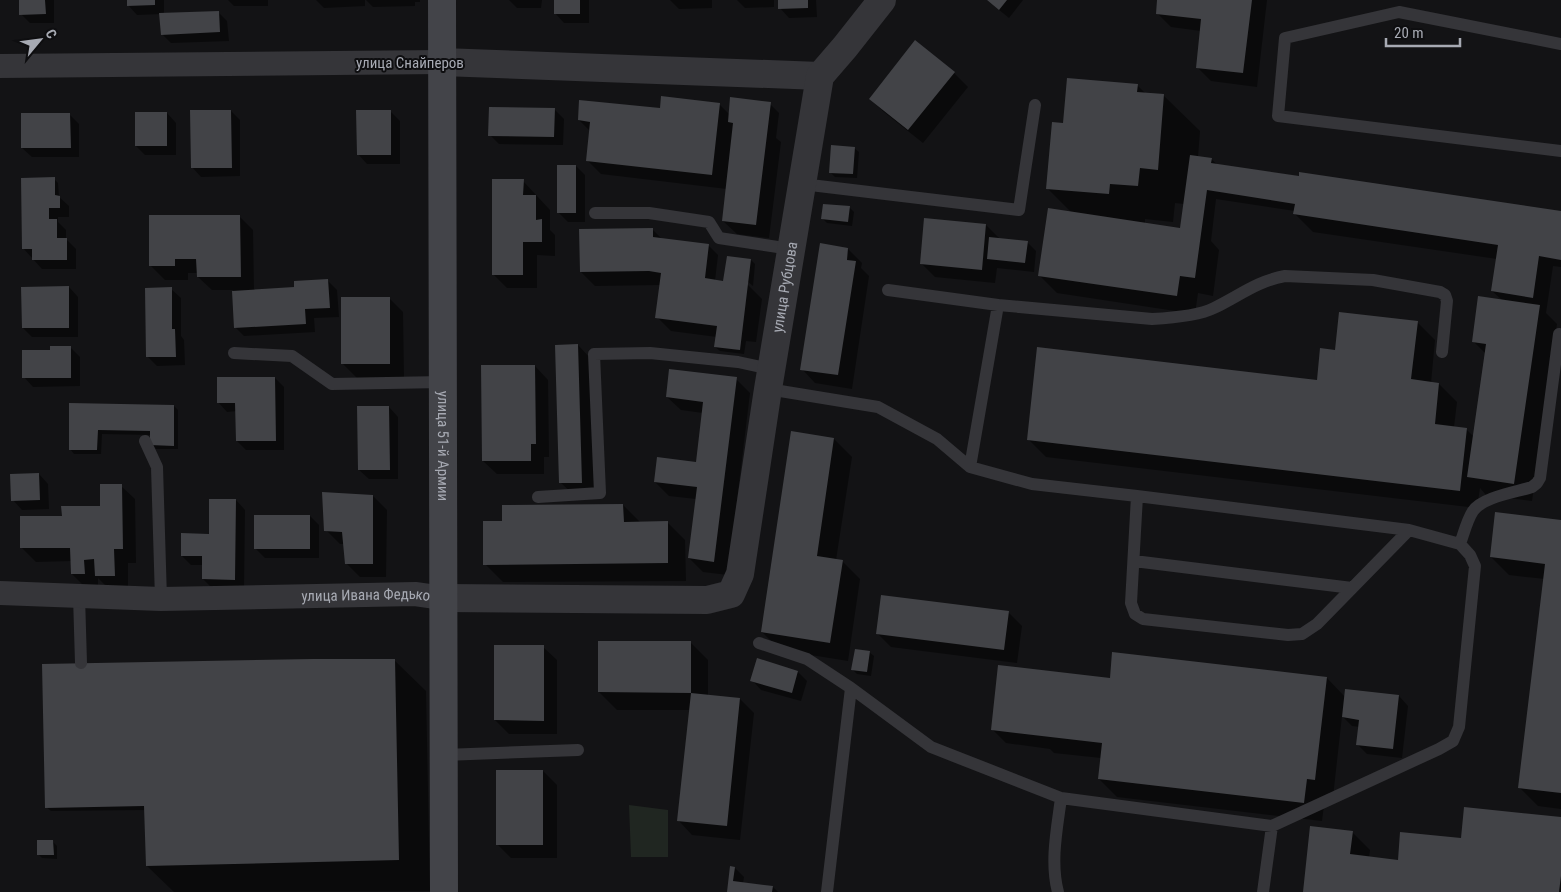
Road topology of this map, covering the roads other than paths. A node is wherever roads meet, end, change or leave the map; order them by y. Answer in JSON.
{"nodes":[{"id":1,"x":442,"y":0,"type":"edge"},
{"id":2,"x":882,"y":0,"type":"edge"},
{"id":3,"x":1400,"y":6,"type":"edge"},
{"id":4,"x":1561,"y":44,"type":"edge"},
{"id":5,"x":442,"y":62,"type":"junction"},
{"id":6,"x":0,"y":66,"type":"edge"},
{"id":7,"x":820,"y":76,"type":"junction"},
{"id":8,"x":1035,"y":105,"type":"dead end"},
{"id":9,"x":1561,"y":151,"type":"edge"},
{"id":10,"x":802,"y":184,"type":"junction"},
{"id":11,"x":595,"y":213,"type":"dead end"},
{"id":12,"x":791,"y":249,"type":"junction"},
{"id":13,"x":888,"y":290,"type":"dead end"},
{"id":14,"x":998,"y":305,"type":"junction"},
{"id":15,"x":1559,"y":334,"type":"dead end"},
{"id":16,"x":1442,"y":352,"type":"dead end"},
{"id":17,"x":234,"y":353,"type":"dead end"},
{"id":18,"x":769,"y":379,"type":"junction"},
{"id":19,"x":443,"y":382,"type":"junction"},
{"id":20,"x":145,"y":441,"type":"dead end"},
{"id":21,"x":970,"y":467,"type":"junction"},
{"id":22,"x":1137,"y":496,"type":"junction"},
{"id":23,"x":538,"y":497,"type":"dead end"},
{"id":24,"x":1409,"y":530,"type":"junction"},
{"id":25,"x":1460,"y":544,"type":"junction"},
{"id":26,"x":1134,"y":561,"type":"junction"},
{"id":27,"x":1352,"y":588,"type":"junction"},
{"id":28,"x":0,"y":593,"type":"edge"},
{"id":29,"x":731,"y":594,"type":"joint"},
{"id":30,"x":79,"y":596,"type":"junction"},
{"id":31,"x":443,"y":598,"type":"junction"},
{"id":32,"x":161,"y":600,"type":"junction"},
{"id":33,"x":759,"y":643,"type":"dead end"},
{"id":34,"x":81,"y":663,"type":"dead end"},
{"id":35,"x":851,"y":688,"type":"junction"},
{"id":36,"x":578,"y":750,"type":"dead end"},
{"id":37,"x":444,"y":755,"type":"junction"},
{"id":38,"x":1061,"y":798,"type":"junction"},
{"id":39,"x":1272,"y":826,"type":"junction"},
{"id":40,"x":444,"y":892,"type":"edge"},
{"id":41,"x":827,"y":892,"type":"edge"},
{"id":42,"x":1058,"y":892,"type":"edge"},
{"id":43,"x":1263,"y":892,"type":"edge"}],
"edges":[{"from":1,"to":5,"type":"main road","name":"улица 51-й Армии"},
{"from":2,"to":7,"type":"street","name":"улица Рубцова"},
{"from":3,"to":4,"type":"lane"},
{"from":3,"to":9,"type":"lane"},
{"from":5,"to":6,"type":"street","name":"улица Снайперов"},
{"from":5,"to":7,"type":"street","name":"улица Снайперов"},
{"from":5,"to":19,"type":"main road","name":"улица 51-й Армии"},
{"from":7,"to":10,"type":"street","name":"улица Рубцова"},
{"from":8,"to":10,"type":"lane"},
{"from":10,"to":12,"type":"street","name":"улица Рубцова"},
{"from":11,"to":12,"type":"lane"},
{"from":12,"to":18,"type":"street","name":"улица Рубцова"},
{"from":13,"to":14,"type":"lane"},
{"from":14,"to":16,"type":"lane"},
{"from":14,"to":21,"type":"lane"},
{"from":15,"to":25,"type":"lane"},
{"from":17,"to":19,"type":"lane"},
{"from":18,"to":21,"type":"lane"},
{"from":18,"to":23,"type":"lane"},
{"from":18,"to":29,"type":"street","name":"улица Рубцова"},
{"from":19,"to":31,"type":"main road","name":"улица 51-й Армии"},
{"from":20,"to":32,"type":"lane"},
{"from":21,"to":22,"type":"lane"},
{"from":22,"to":24,"type":"lane"},
{"from":22,"to":26,"type":"lane"},
{"from":24,"to":25,"type":"lane"},
{"from":24,"to":27,"type":"lane"},
{"from":25,"to":39,"type":"lane"},
{"from":26,"to":27,"type":"lane"},
{"from":26,"to":27,"type":"lane"},
{"from":28,"to":30,"type":"street","name":"улица Ивана Федько"},
{"from":29,"to":31,"type":"street","name":"улица Ивана Федько"},
{"from":30,"to":32,"type":"street","name":"улица Ивана Федько"},
{"from":30,"to":34,"type":"lane"},
{"from":31,"to":32,"type":"street","name":"улица Ивана Федько"},
{"from":31,"to":37,"type":"main road","name":"улица 51-й Армии"},
{"from":33,"to":35,"type":"lane"},
{"from":35,"to":38,"type":"lane"},
{"from":35,"to":41,"type":"lane"},
{"from":36,"to":37,"type":"lane"},
{"from":37,"to":40,"type":"main road","name":"улица 51-й Армии"},
{"from":38,"to":39,"type":"lane"},
{"from":38,"to":42,"type":"lane"},
{"from":39,"to":43,"type":"lane"}]}
